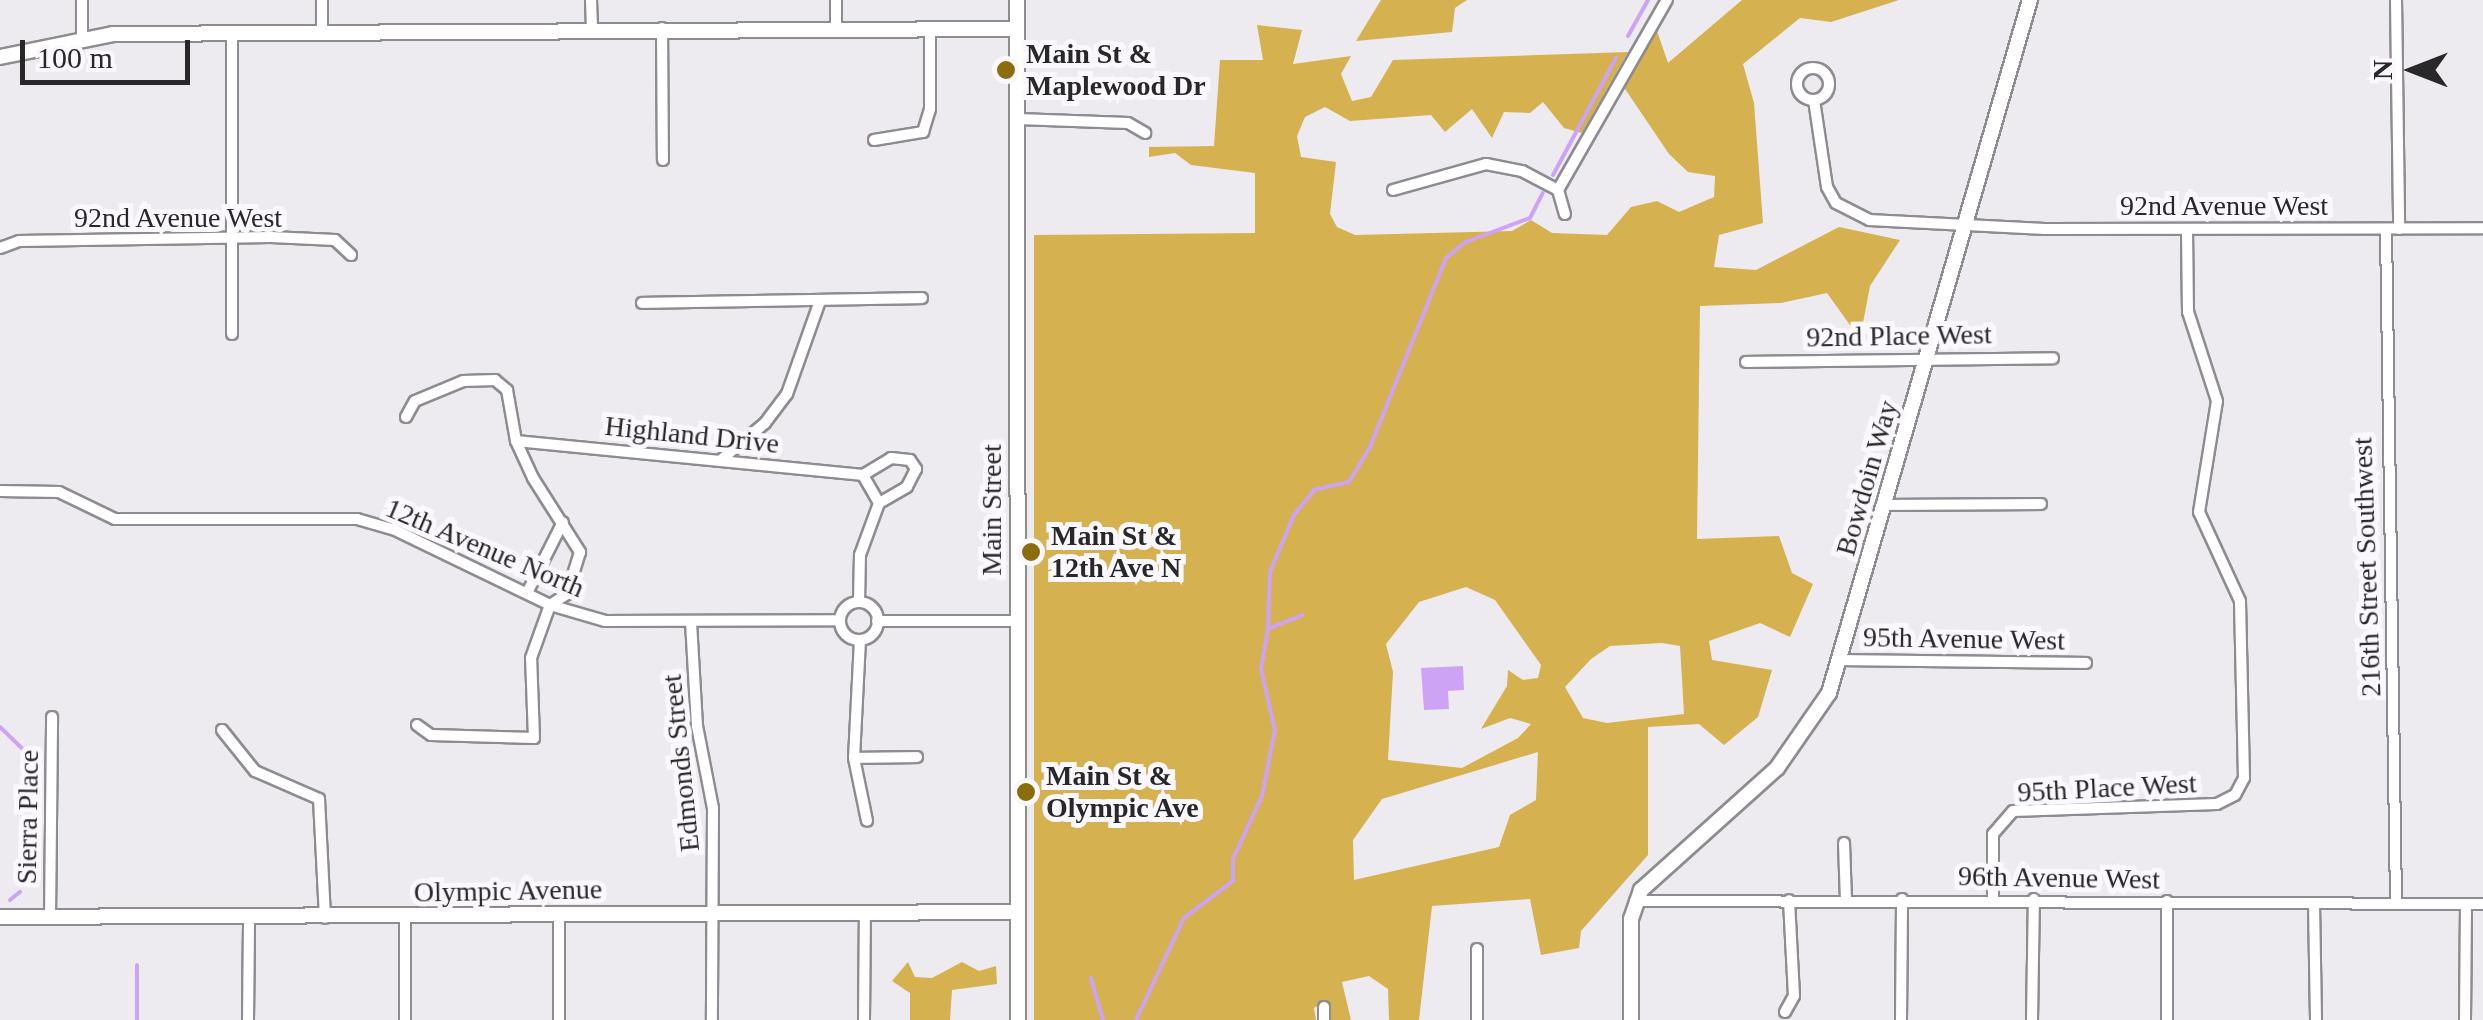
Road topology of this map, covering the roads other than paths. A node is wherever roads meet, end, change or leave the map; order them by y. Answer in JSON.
{"nodes":[{"id":1,"x":82,"y":0,"type":"edge"},
{"id":2,"x":322,"y":0,"type":"edge"},
{"id":3,"x":592,"y":0,"type":"edge"},
{"id":4,"x":836,"y":0,"type":"edge"},
{"id":5,"x":1017,"y":0,"type":"edge"},
{"id":6,"x":1667,"y":0,"type":"edge"},
{"id":7,"x":2030,"y":0,"type":"edge"},
{"id":8,"x":2396,"y":0,"type":"edge"},
{"id":9,"x":592,"y":28,"type":"junction"},
{"id":10,"x":662,"y":28,"type":"junction"},
{"id":11,"x":836,"y":28,"type":"junction"},
{"id":12,"x":930,"y":29,"type":"junction"},
{"id":13,"x":1018,"y":29,"type":"junction"},
{"id":14,"x":322,"y":30,"type":"junction"},
{"id":15,"x":232,"y":32,"type":"junction"},
{"id":16,"x":82,"y":37,"type":"junction"},
{"id":17,"x":0,"y":57,"type":"edge"},
{"id":18,"x":1814,"y":100,"type":"dead end"},
{"id":19,"x":1018,"y":119,"type":"junction"},
{"id":20,"x":1145,"y":133,"type":"dead end"},
{"id":21,"x":874,"y":140,"type":"dead end"},
{"id":22,"x":663,"y":160,"type":"dead end"},
{"id":23,"x":1393,"y":190,"type":"dead end"},
{"id":24,"x":1558,"y":190,"type":"junction"},
{"id":25,"x":1565,"y":214,"type":"dead end"},
{"id":26,"x":1966,"y":224,"type":"junction"},
{"id":27,"x":2483,"y":228,"type":"edge"},
{"id":28,"x":2187,"y":229,"type":"junction"},
{"id":29,"x":2386,"y":229,"type":"junction"},
{"id":30,"x":2399,"y":229,"type":"junction"},
{"id":31,"x":232,"y":238,"type":"junction"},
{"id":32,"x":0,"y":248,"type":"edge"},
{"id":33,"x":351,"y":255,"type":"dead end"},
{"id":34,"x":922,"y":298,"type":"dead end"},
{"id":35,"x":820,"y":302,"type":"junction"},
{"id":36,"x":642,"y":303,"type":"dead end"},
{"id":37,"x":232,"y":334,"type":"dead end"},
{"id":38,"x":1928,"y":356,"type":"junction"},
{"id":39,"x":2053,"y":358,"type":"dead end"},
{"id":40,"x":1746,"y":362,"type":"dead end"},
{"id":41,"x":406,"y":417,"type":"dead end"},
{"id":42,"x":516,"y":441,"type":"junction"},
{"id":43,"x":722,"y":459,"type":"junction"},
{"id":44,"x":863,"y":475,"type":"junction"},
{"id":45,"x":0,"y":491,"type":"edge"},
{"id":46,"x":879,"y":503,"type":"junction"},
{"id":47,"x":2041,"y":504,"type":"dead end"},
{"id":48,"x":1886,"y":505,"type":"junction"},
{"id":49,"x":563,"y":522,"type":"junction"},
{"id":50,"x":528,"y":592,"type":"junction"},
{"id":51,"x":859,"y":602,"type":"junction"},
{"id":52,"x":550,"y":605,"type":"junction"},
{"id":53,"x":840,"y":620,"type":"junction"},
{"id":54,"x":878,"y":621,"type":"junction"},
{"id":55,"x":1018,"y":621,"type":"junction"},
{"id":56,"x":691,"y":622,"type":"junction"},
{"id":57,"x":860,"y":640,"type":"junction"},
{"id":58,"x":1841,"y":660,"type":"junction"},
{"id":59,"x":2086,"y":663,"type":"dead end"},
{"id":60,"x":52,"y":718,"type":"dead end"},
{"id":61,"x":417,"y":725,"type":"dead end"},
{"id":62,"x":222,"y":730,"type":"dead end"},
{"id":63,"x":917,"y":757,"type":"dead end"},
{"id":64,"x":854,"y":758,"type":"junction"},
{"id":65,"x":867,"y":821,"type":"dead end"},
{"id":66,"x":1844,"y":844,"type":"dead end"},
{"id":67,"x":1993,"y":898,"type":"junction"},
{"id":68,"x":1902,"y":899,"type":"junction"},
{"id":69,"x":2034,"y":899,"type":"junction"},
{"id":70,"x":1789,"y":900,"type":"junction"},
{"id":71,"x":1846,"y":900,"type":"junction"},
{"id":72,"x":1635,"y":901,"type":"junction"},
{"id":73,"x":2167,"y":902,"type":"junction"},
{"id":74,"x":2314,"y":904,"type":"junction"},
{"id":75,"x":2396,"y":904,"type":"junction"},
{"id":76,"x":2466,"y":904,"type":"junction"},
{"id":77,"x":2483,"y":904,"type":"edge"},
{"id":78,"x":865,"y":912,"type":"junction"},
{"id":79,"x":1018,"y":912,"type":"junction"},
{"id":80,"x":714,"y":914,"type":"junction"},
{"id":81,"x":50,"y":916,"type":"junction"},
{"id":82,"x":249,"y":916,"type":"junction"},
{"id":83,"x":559,"y":916,"type":"junction"},
{"id":84,"x":0,"y":917,"type":"edge"},
{"id":85,"x":405,"y":918,"type":"junction"},
{"id":86,"x":324,"y":919,"type":"junction"},
{"id":87,"x":1477,"y":949,"type":"dead end"},
{"id":88,"x":1324,"y":1006,"type":"dead end"},
{"id":89,"x":1785,"y":1012,"type":"dead end"},
{"id":90,"x":248,"y":1020,"type":"edge"},
{"id":91,"x":406,"y":1020,"type":"edge"},
{"id":92,"x":559,"y":1020,"type":"edge"},
{"id":93,"x":712,"y":1020,"type":"edge"},
{"id":94,"x":864,"y":1020,"type":"edge"},
{"id":95,"x":1018,"y":1020,"type":"edge"},
{"id":96,"x":1324,"y":1020,"type":"edge"},
{"id":97,"x":1477,"y":1020,"type":"edge"},
{"id":98,"x":1631,"y":1020,"type":"edge"},
{"id":99,"x":1901,"y":1020,"type":"edge"},
{"id":100,"x":2032,"y":1020,"type":"edge"},
{"id":101,"x":2167,"y":1020,"type":"edge"},
{"id":102,"x":2316,"y":1020,"type":"edge"},
{"id":103,"x":2465,"y":1020,"type":"edge"}],
"edges":[{"from":1,"to":16,"type":"street"},
{"from":2,"to":14,"type":"street"},
{"from":3,"to":9,"type":"street"},
{"from":4,"to":11,"type":"street"},
{"from":5,"to":13,"type":"street","name":"Main Street"},
{"from":6,"to":24,"type":"street"},
{"from":7,"to":26,"type":"street","name":"Bowdoin Way"},
{"from":8,"to":30,"type":"street"},
{"from":9,"to":10,"type":"street"},
{"from":9,"to":14,"type":"street"},
{"from":10,"to":11,"type":"street"},
{"from":10,"to":22,"type":"street"},
{"from":11,"to":12,"type":"street"},
{"from":12,"to":13,"type":"street"},
{"from":12,"to":21,"type":"street"},
{"from":13,"to":19,"type":"street","name":"Main Street"},
{"from":14,"to":15,"type":"street"},
{"from":15,"to":16,"type":"street"},
{"from":15,"to":31,"type":"street"},
{"from":16,"to":17,"type":"street"},
{"from":18,"to":26,"type":"street","name":"92nd Avenue West"},
{"from":19,"to":20,"type":"street"},
{"from":19,"to":55,"type":"street","name":"Main Street"},
{"from":23,"to":24,"type":"street"},
{"from":24,"to":25,"type":"street"},
{"from":26,"to":28,"type":"street","name":"92nd Avenue West"},
{"from":26,"to":38,"type":"street","name":"Bowdoin Way"},
{"from":27,"to":30,"type":"street","name":"92nd Avenue West"},
{"from":28,"to":29,"type":"street","name":"92nd Avenue West"},
{"from":28,"to":67,"type":"street","name":"95th Place West"},
{"from":29,"to":30,"type":"street","name":"92nd Avenue West"},
{"from":29,"to":75,"type":"street","name":"216th Street Southwest"},
{"from":31,"to":32,"type":"street","name":"92nd Avenue West"},
{"from":31,"to":33,"type":"street","name":"92nd Avenue West"},
{"from":31,"to":37,"type":"street"},
{"from":34,"to":35,"type":"street"},
{"from":35,"to":36,"type":"street"},
{"from":35,"to":43,"type":"street"},
{"from":38,"to":39,"type":"street","name":"92nd Place West"},
{"from":38,"to":40,"type":"street","name":"92nd Place West"},
{"from":38,"to":48,"type":"street","name":"Bowdoin Way"},
{"from":41,"to":42,"type":"street"},
{"from":42,"to":43,"type":"street","name":"Highland Drive"},
{"from":42,"to":49,"type":"street"},
{"from":43,"to":44,"type":"street","name":"Highland Drive"},
{"from":44,"to":46,"type":"street"},
{"from":44,"to":46,"type":"street"},
{"from":45,"to":50,"type":"street","name":"12th Avenue North"},
{"from":46,"to":51,"type":"street"},
{"from":47,"to":48,"type":"street"},
{"from":48,"to":58,"type":"street","name":"Bowdoin Way"},
{"from":49,"to":50,"type":"street"},
{"from":49,"to":52,"type":"street"},
{"from":50,"to":52,"type":"street","name":"12th Avenue North"},
{"from":51,"to":53,"type":"street"},
{"from":51,"to":54,"type":"street"},
{"from":52,"to":56,"type":"street","name":"12th Avenue North"},
{"from":52,"to":61,"type":"street"},
{"from":53,"to":56,"type":"street","name":"12th Avenue North"},
{"from":53,"to":57,"type":"street"},
{"from":54,"to":55,"type":"street"},
{"from":54,"to":57,"type":"street"},
{"from":55,"to":79,"type":"street","name":"Main Street"},
{"from":56,"to":80,"type":"street","name":"Edmonds Street"},
{"from":57,"to":64,"type":"street"},
{"from":58,"to":59,"type":"street","name":"95th Avenue West"},
{"from":58,"to":72,"type":"street","name":"Bowdoin Way"},
{"from":60,"to":81,"type":"street","name":"Sierra Place"},
{"from":62,"to":86,"type":"street"},
{"from":63,"to":64,"type":"street"},
{"from":64,"to":65,"type":"street"},
{"from":66,"to":71,"type":"street"},
{"from":67,"to":68,"type":"street","name":"96th Avenue West"},
{"from":67,"to":69,"type":"street","name":"96th Avenue West"},
{"from":68,"to":71,"type":"street","name":"96th Avenue West"},
{"from":68,"to":99,"type":"street"},
{"from":69,"to":73,"type":"street","name":"96th Avenue West"},
{"from":69,"to":100,"type":"street"},
{"from":70,"to":71,"type":"street","name":"96th Avenue West"},
{"from":70,"to":72,"type":"street","name":"96th Avenue West"},
{"from":70,"to":89,"type":"street"},
{"from":72,"to":98,"type":"street"},
{"from":73,"to":74,"type":"street","name":"96th Avenue West"},
{"from":73,"to":101,"type":"street"},
{"from":74,"to":75,"type":"street","name":"96th Avenue West"},
{"from":74,"to":102,"type":"street"},
{"from":75,"to":76,"type":"street","name":"96th Avenue West"},
{"from":76,"to":77,"type":"street","name":"96th Avenue West"},
{"from":76,"to":103,"type":"street"},
{"from":78,"to":79,"type":"street","name":"Olympic Avenue"},
{"from":78,"to":80,"type":"street","name":"Olympic Avenue"},
{"from":78,"to":94,"type":"street"},
{"from":79,"to":95,"type":"street","name":"Main Street"},
{"from":80,"to":83,"type":"street","name":"Olympic Avenue"},
{"from":80,"to":93,"type":"street","name":"Edmonds Street"},
{"from":81,"to":82,"type":"street","name":"Olympic Avenue"},
{"from":81,"to":84,"type":"street","name":"Olympic Avenue"},
{"from":82,"to":86,"type":"street","name":"Olympic Avenue"},
{"from":82,"to":90,"type":"street"},
{"from":83,"to":85,"type":"street","name":"Olympic Avenue"},
{"from":83,"to":92,"type":"street"},
{"from":85,"to":86,"type":"street","name":"Olympic Avenue"},
{"from":85,"to":91,"type":"street"},
{"from":87,"to":97,"type":"street"},
{"from":88,"to":96,"type":"street"}]}
